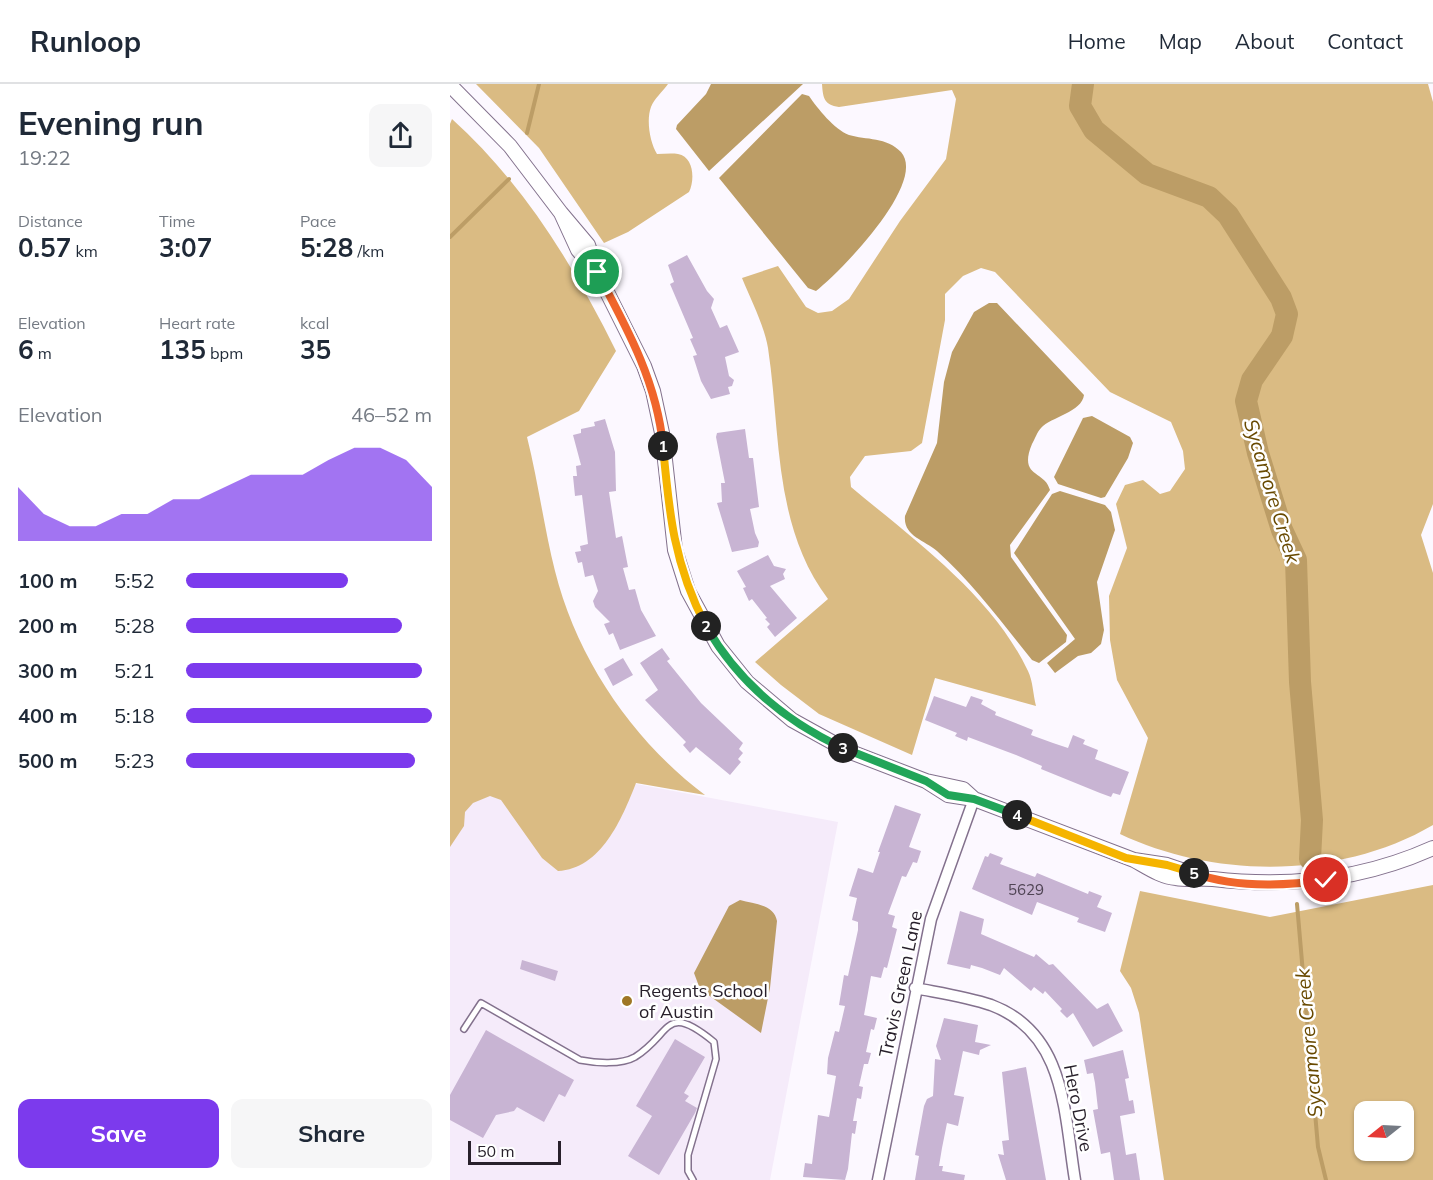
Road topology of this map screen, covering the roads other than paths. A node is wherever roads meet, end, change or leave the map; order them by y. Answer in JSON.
{"nodes":[{"id":1,"x":450,"y":85,"type":"edge"},
{"id":2,"x":974,"y":799,"type":"junction"},
{"id":3,"x":1433,"y":848,"type":"edge"},
{"id":4,"x":915,"y":988,"type":"junction"},
{"id":5,"x":464,"y":1029,"type":"dead end"},
{"id":6,"x":693,"y":1180,"type":"edge"},
{"id":7,"x":878,"y":1180,"type":"edge"},
{"id":8,"x":1075,"y":1180,"type":"edge"}],
"edges":[{"from":1,"to":2,"type":"street"},
{"from":2,"to":3,"type":"street"},
{"from":2,"to":4,"type":"street","name":"Travis Green Lane"},
{"from":4,"to":7,"type":"street","name":"Travis Green Lane"},
{"from":4,"to":8,"type":"street","name":"Hero Drive"},
{"from":5,"to":6,"type":"lane"}]}
